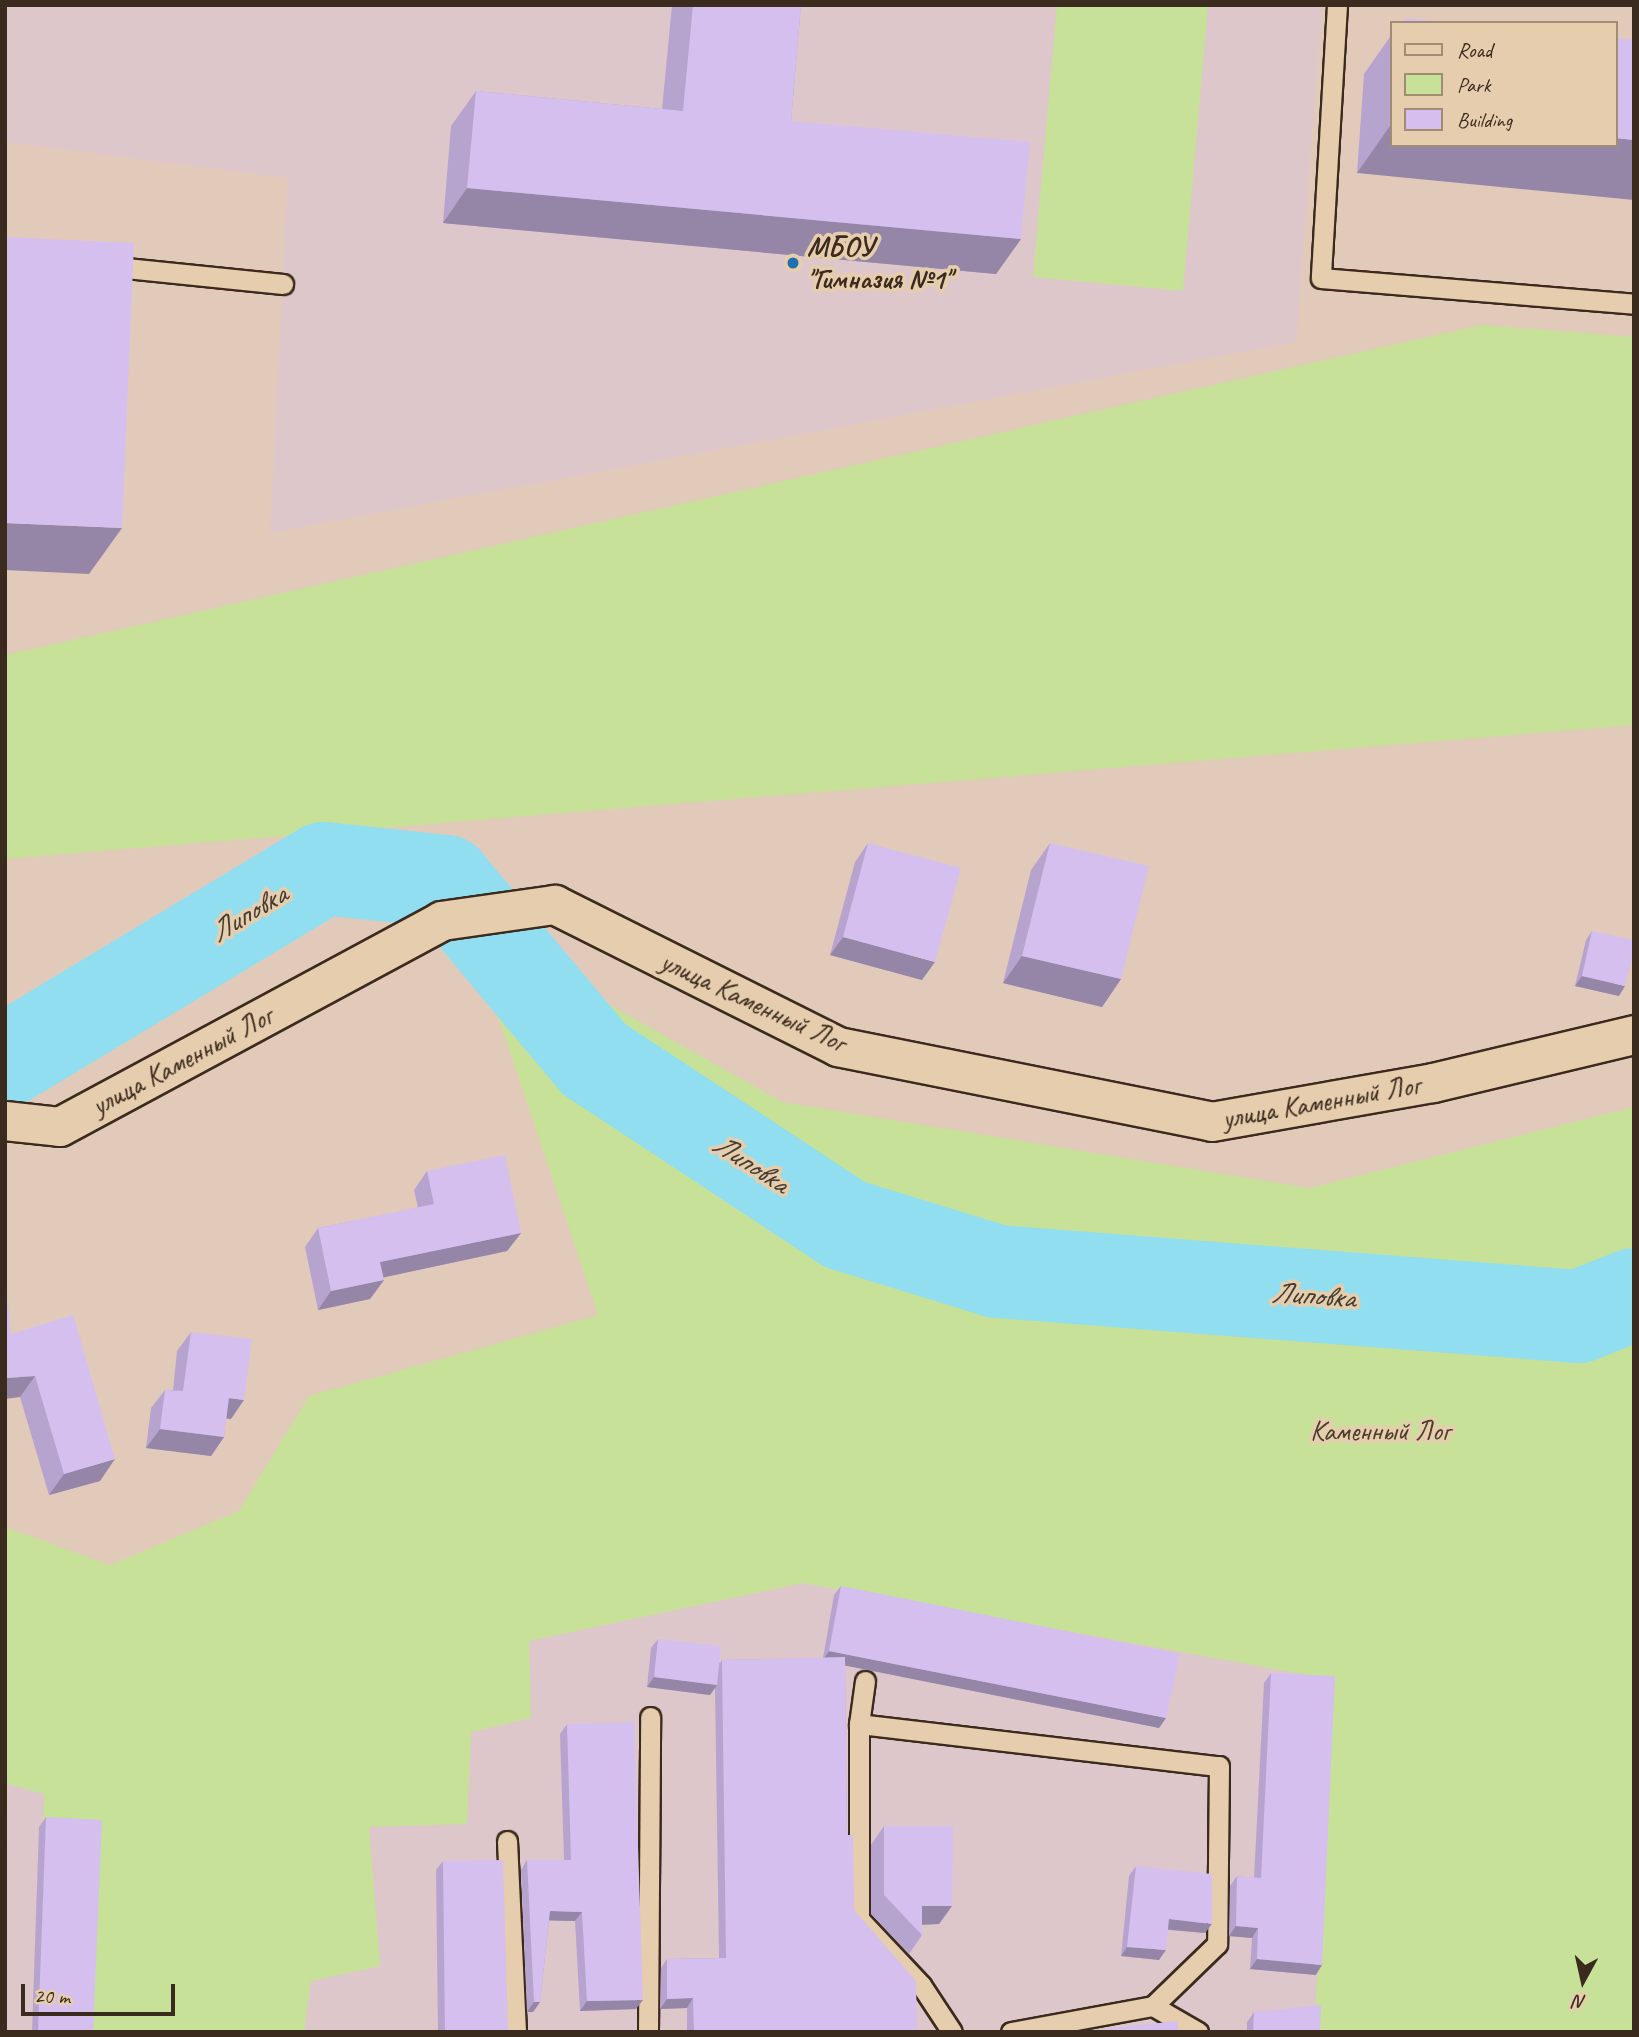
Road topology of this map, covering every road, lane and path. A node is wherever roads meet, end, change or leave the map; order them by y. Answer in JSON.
{"nodes":[{"id":1,"x":1337,"y":5,"type":"edge"},
{"id":2,"x":88,"y":264,"type":"edge"},
{"id":3,"x":282,"y":284,"type":"dead end"},
{"id":4,"x":1634,"y":304,"type":"edge"},
{"id":5,"x":1634,"y":1035,"type":"edge"},
{"id":6,"x":5,"y":1121,"type":"edge"},
{"id":7,"x":865,"y":1681,"type":"dead end"},
{"id":8,"x":650,"y":1717,"type":"dead end"},
{"id":9,"x":859,"y":1724,"type":"junction"},
{"id":10,"x":507,"y":1841,"type":"dead end"},
{"id":11,"x":1153,"y":2006,"type":"junction"},
{"id":12,"x":516,"y":2032,"type":"edge"},
{"id":13,"x":648,"y":2032,"type":"edge"},
{"id":14,"x":953,"y":2032,"type":"edge"},
{"id":15,"x":1010,"y":2032,"type":"edge"},
{"id":16,"x":1198,"y":2032,"type":"edge"}],
"edges":[{"from":1,"to":4,"type":"lane"},
{"from":2,"to":3,"type":"lane"},
{"from":5,"to":6,"type":"street","name":"улица Каменный Лог"},
{"from":7,"to":9,"type":"lane"},
{"from":8,"to":13,"type":"lane"},
{"from":9,"to":11,"type":"lane"},
{"from":9,"to":14,"type":"lane"},
{"from":10,"to":12,"type":"lane"},
{"from":11,"to":15,"type":"lane"},
{"from":11,"to":16,"type":"lane"}]}
